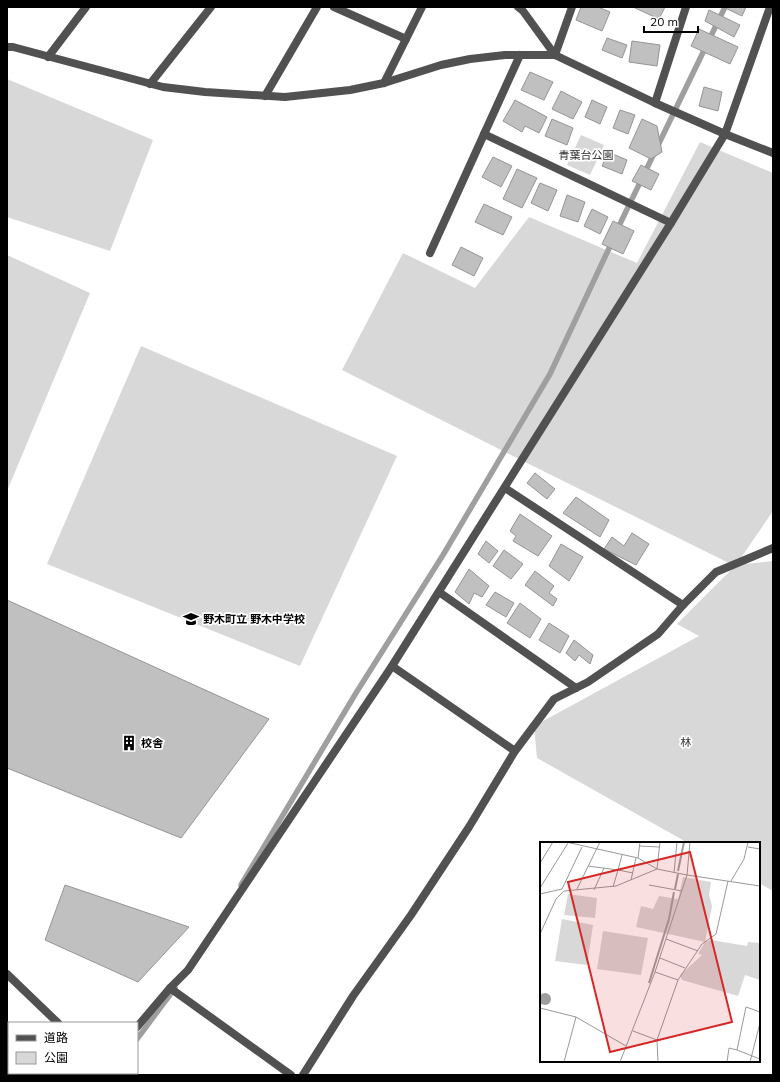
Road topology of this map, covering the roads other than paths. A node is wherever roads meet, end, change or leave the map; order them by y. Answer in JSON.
{"nodes":[{"id":1,"x":86,"y":7,"type":"edge"},
{"id":2,"x":211,"y":7,"type":"edge"},
{"id":3,"x":317,"y":7,"type":"edge"},
{"id":4,"x":334,"y":7,"type":"edge"},
{"id":5,"x":422,"y":7,"type":"edge"},
{"id":6,"x":518,"y":7,"type":"edge"},
{"id":7,"x":572,"y":7,"type":"edge"},
{"id":8,"x":686,"y":7,"type":"edge"},
{"id":9,"x":770,"y":7,"type":"edge"},
{"id":10,"x":406,"y":39,"type":"junction"},
{"id":11,"x":7,"y":47,"type":"edge"},
{"id":12,"x":520,"y":55,"type":"junction"},
{"id":13,"x":555,"y":55,"type":"junction"},
{"id":14,"x":48,"y":57,"type":"junction"},
{"id":15,"x":384,"y":82,"type":"junction"},
{"id":16,"x":150,"y":84,"type":"junction"},
{"id":17,"x":265,"y":96,"type":"junction"},
{"id":18,"x":655,"y":102,"type":"junction"},
{"id":19,"x":484,"y":134,"type":"junction"},
{"id":20,"x":725,"y":134,"type":"junction"},
{"id":21,"x":773,"y":153,"type":"edge"},
{"id":22,"x":671,"y":223,"type":"junction"},
{"id":23,"x":430,"y":253,"type":"dead end"},
{"id":24,"x":506,"y":488,"type":"junction"},
{"id":25,"x":773,"y":548,"type":"edge"},
{"id":26,"x":439,"y":592,"type":"junction"},
{"id":27,"x":683,"y":605,"type":"junction"},
{"id":28,"x":392,"y":666,"type":"junction"},
{"id":29,"x":576,"y":688,"type":"junction"},
{"id":30,"x":515,"y":751,"type":"junction"},
{"id":31,"x":7,"y":974,"type":"edge"},
{"id":32,"x":170,"y":988,"type":"junction"},
{"id":33,"x":57,"y":1022,"type":"edge"},
{"id":34,"x":138,"y":1026,"type":"edge"},
{"id":35,"x":291,"y":1075,"type":"edge"},
{"id":36,"x":303,"y":1075,"type":"edge"}],
"edges":[{"from":1,"to":14,"type":"street"},
{"from":2,"to":16,"type":"street"},
{"from":3,"to":17,"type":"street"},
{"from":4,"to":10,"type":"street"},
{"from":5,"to":10,"type":"street"},
{"from":6,"to":13,"type":"street"},
{"from":7,"to":13,"type":"street"},
{"from":8,"to":18,"type":"street"},
{"from":9,"to":20,"type":"street"},
{"from":10,"to":15,"type":"street"},
{"from":11,"to":14,"type":"street"},
{"from":12,"to":13,"type":"street"},
{"from":12,"to":15,"type":"street"},
{"from":12,"to":19,"type":"street"},
{"from":13,"to":18,"type":"street"},
{"from":14,"to":16,"type":"street"},
{"from":15,"to":17,"type":"street"},
{"from":16,"to":17,"type":"street"},
{"from":18,"to":20,"type":"street"},
{"from":19,"to":22,"type":"street"},
{"from":19,"to":23,"type":"street"},
{"from":20,"to":21,"type":"street"},
{"from":20,"to":22,"type":"street"},
{"from":22,"to":24,"type":"street"},
{"from":24,"to":26,"type":"street"},
{"from":24,"to":27,"type":"street"},
{"from":25,"to":27,"type":"street"},
{"from":26,"to":28,"type":"street"},
{"from":26,"to":29,"type":"street"},
{"from":27,"to":29,"type":"street"},
{"from":28,"to":30,"type":"street"},
{"from":28,"to":32,"type":"street"},
{"from":29,"to":30,"type":"street"},
{"from":30,"to":36,"type":"street"},
{"from":31,"to":33,"type":"street"},
{"from":32,"to":34,"type":"street"},
{"from":32,"to":35,"type":"street"}]}
